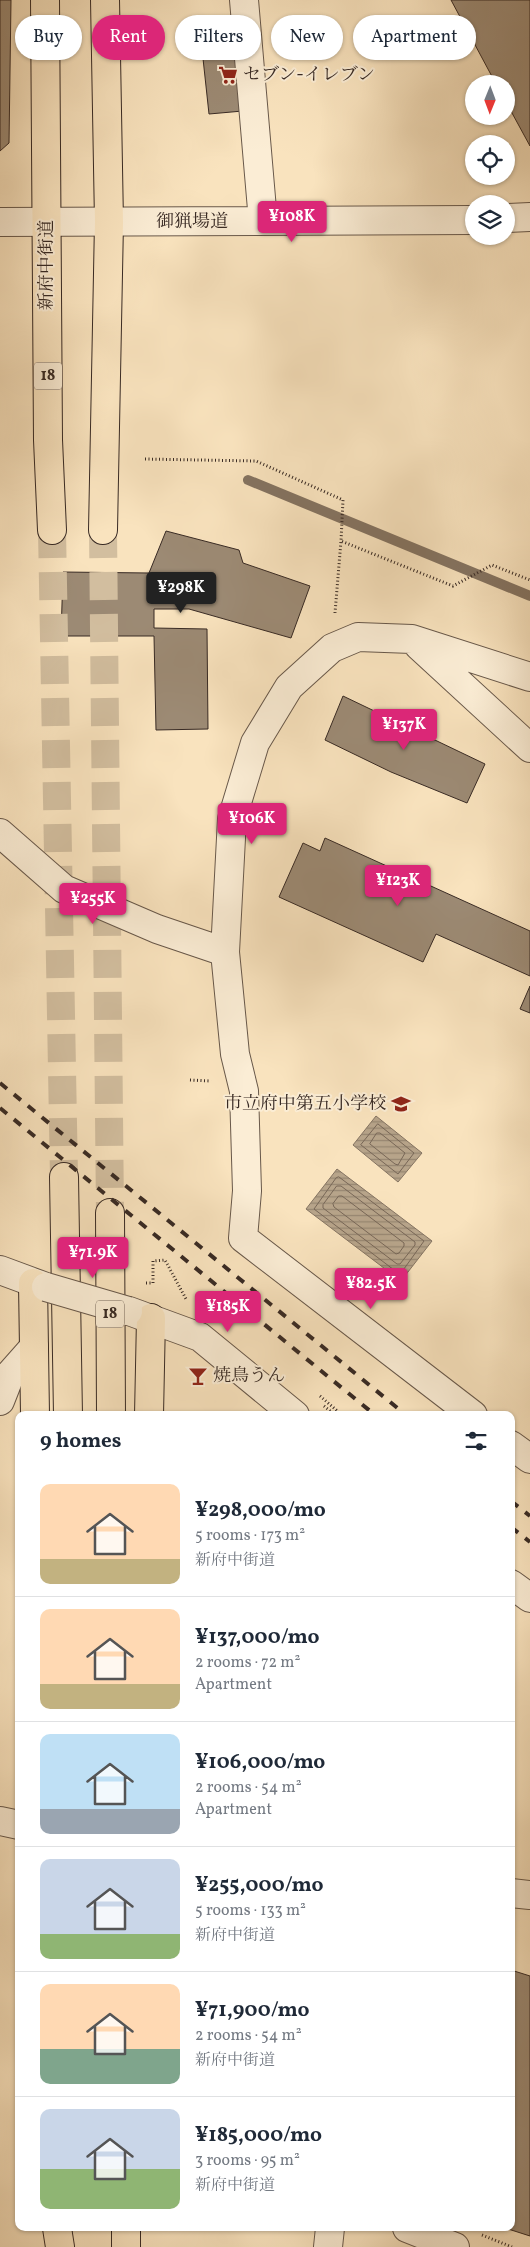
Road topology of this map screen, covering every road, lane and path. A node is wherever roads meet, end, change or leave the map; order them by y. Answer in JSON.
{"nodes":[{"id":1,"x":45,"y":0,"type":"edge"},
{"id":2,"x":105,"y":0,"type":"edge"},
{"id":3,"x":244,"y":0,"type":"edge"},
{"id":4,"x":530,"y":217,"type":"edge"},
{"id":5,"x":515,"y":218,"type":"edge"},
{"id":6,"x":465,"y":220,"type":"edge"},
{"id":7,"x":0,"y":222,"type":"edge"},
{"id":8,"x":47,"y":222,"type":"junction"},
{"id":9,"x":109,"y":222,"type":"junction"},
{"id":10,"x":263,"y":222,"type":"junction"},
{"id":11,"x":146,"y":459,"type":"dead end"},
{"id":12,"x":52,"y":530,"type":"tunnel mouth"},
{"id":13,"x":103,"y":530,"type":"tunnel mouth"},
{"id":14,"x":341,"y":541,"type":"junction"},
{"id":15,"x":530,"y":580,"type":"edge"},
{"id":16,"x":412,"y":639,"type":"junction"},
{"id":17,"x":332,"y":648,"type":"junction"},
{"id":18,"x":530,"y":677,"type":"edge"},
{"id":19,"x":530,"y":748,"type":"edge"},
{"id":20,"x":0,"y":833,"type":"edge"},
{"id":21,"x":225,"y":952,"type":"junction"},
{"id":22,"x":64,"y":1176,"type":"tunnel mouth"},
{"id":23,"x":110,"y":1213,"type":"tunnel mouth"},
{"id":24,"x":0,"y":1270,"type":"edge"},
{"id":25,"x":138,"y":1283,"type":"dead end"},
{"id":26,"x":39,"y":1285,"type":"junction"},
{"id":27,"x":186,"y":1299,"type":"dead end"},
{"id":28,"x":140,"y":1315,"type":"junction"},
{"id":29,"x":34,"y":1347,"type":"junction"},
{"id":30,"x":0,"y":1402,"type":"edge"},
{"id":31,"x":35,"y":1411,"type":"edge"},
{"id":32,"x":68,"y":1411,"type":"edge"},
{"id":33,"x":111,"y":1411,"type":"edge"},
{"id":34,"x":149,"y":1411,"type":"edge"},
{"id":35,"x":290,"y":1411,"type":"edge"},
{"id":36,"x":468,"y":1411,"type":"edge"},
{"id":37,"x":515,"y":1448,"type":"edge"},
{"id":38,"x":530,"y":1459,"type":"edge"},
{"id":39,"x":515,"y":1587,"type":"edge"},
{"id":40,"x":530,"y":1598,"type":"edge"},
{"id":41,"x":0,"y":1821,"type":"edge"},
{"id":42,"x":15,"y":1824,"type":"edge"},
{"id":43,"x":515,"y":1893,"type":"edge"},
{"id":44,"x":530,"y":1895,"type":"edge"},
{"id":45,"x":57,"y":2231,"type":"edge"},
{"id":46,"x":72,"y":2231,"type":"edge"},
{"id":47,"x":126,"y":2231,"type":"edge"},
{"id":48,"x":330,"y":2231,"type":"edge"},
{"id":49,"x":415,"y":2231,"type":"edge"},
{"id":50,"x":479,"y":2234,"type":"dead end"},
{"id":51,"x":60,"y":2247,"type":"edge"},
{"id":52,"x":72,"y":2247,"type":"edge"},
{"id":53,"x":126,"y":2247,"type":"edge"},
{"id":54,"x":328,"y":2247,"type":"edge"},
{"id":55,"x":455,"y":2247,"type":"edge"},
{"id":56,"x":512,"y":2247,"type":"edge"}],
"edges":[{"from":1,"to":8,"type":"main road","name":"新府中街道","number":"18"},
{"from":2,"to":9,"type":"main road"},
{"from":3,"to":10,"type":"street"},
{"from":4,"to":5,"type":"street"},
{"from":6,"to":10,"type":"street","name":"御猟場道"},
{"from":7,"to":8,"type":"street","name":"御猟場道"},
{"from":8,"to":9,"type":"street","name":"御猟場道"},
{"from":8,"to":12,"type":"main road","name":"新府中街道","number":"18"},
{"from":9,"to":10,"type":"street","name":"御猟場道"},
{"from":9,"to":13,"type":"main road"},
{"from":11,"to":14,"type":"path"},
{"from":14,"to":15,"type":"path"},
{"from":14,"to":17,"type":"path"},
{"from":16,"to":17,"type":"street"},
{"from":16,"to":18,"type":"street"},
{"from":16,"to":19,"type":"street"},
{"from":17,"to":21,"type":"street"},
{"from":20,"to":21,"type":"street"},
{"from":21,"to":36,"type":"street"},
{"from":22,"to":32,"type":"main road"},
{"from":23,"to":33,"type":"main road","number":"18"},
{"from":24,"to":26,"type":"street"},
{"from":25,"to":27,"type":"path"},
{"from":26,"to":28,"type":"street","bridge":true},
{"from":26,"to":29,"type":"main road"},
{"from":28,"to":34,"type":"main road"},
{"from":28,"to":35,"type":"street"},
{"from":29,"to":30,"type":"street"},
{"from":29,"to":31,"type":"main road"},
{"from":37,"to":38,"type":"street"},
{"from":39,"to":40,"type":"street"},
{"from":41,"to":42,"type":"street"},
{"from":43,"to":44,"type":"street"},
{"from":45,"to":51,"type":"main road"},
{"from":46,"to":52,"type":"main road"},
{"from":47,"to":53,"type":"main road"},
{"from":48,"to":54,"type":"street"},
{"from":49,"to":55,"type":"street"},
{"from":50,"to":56,"type":"path"}]}
